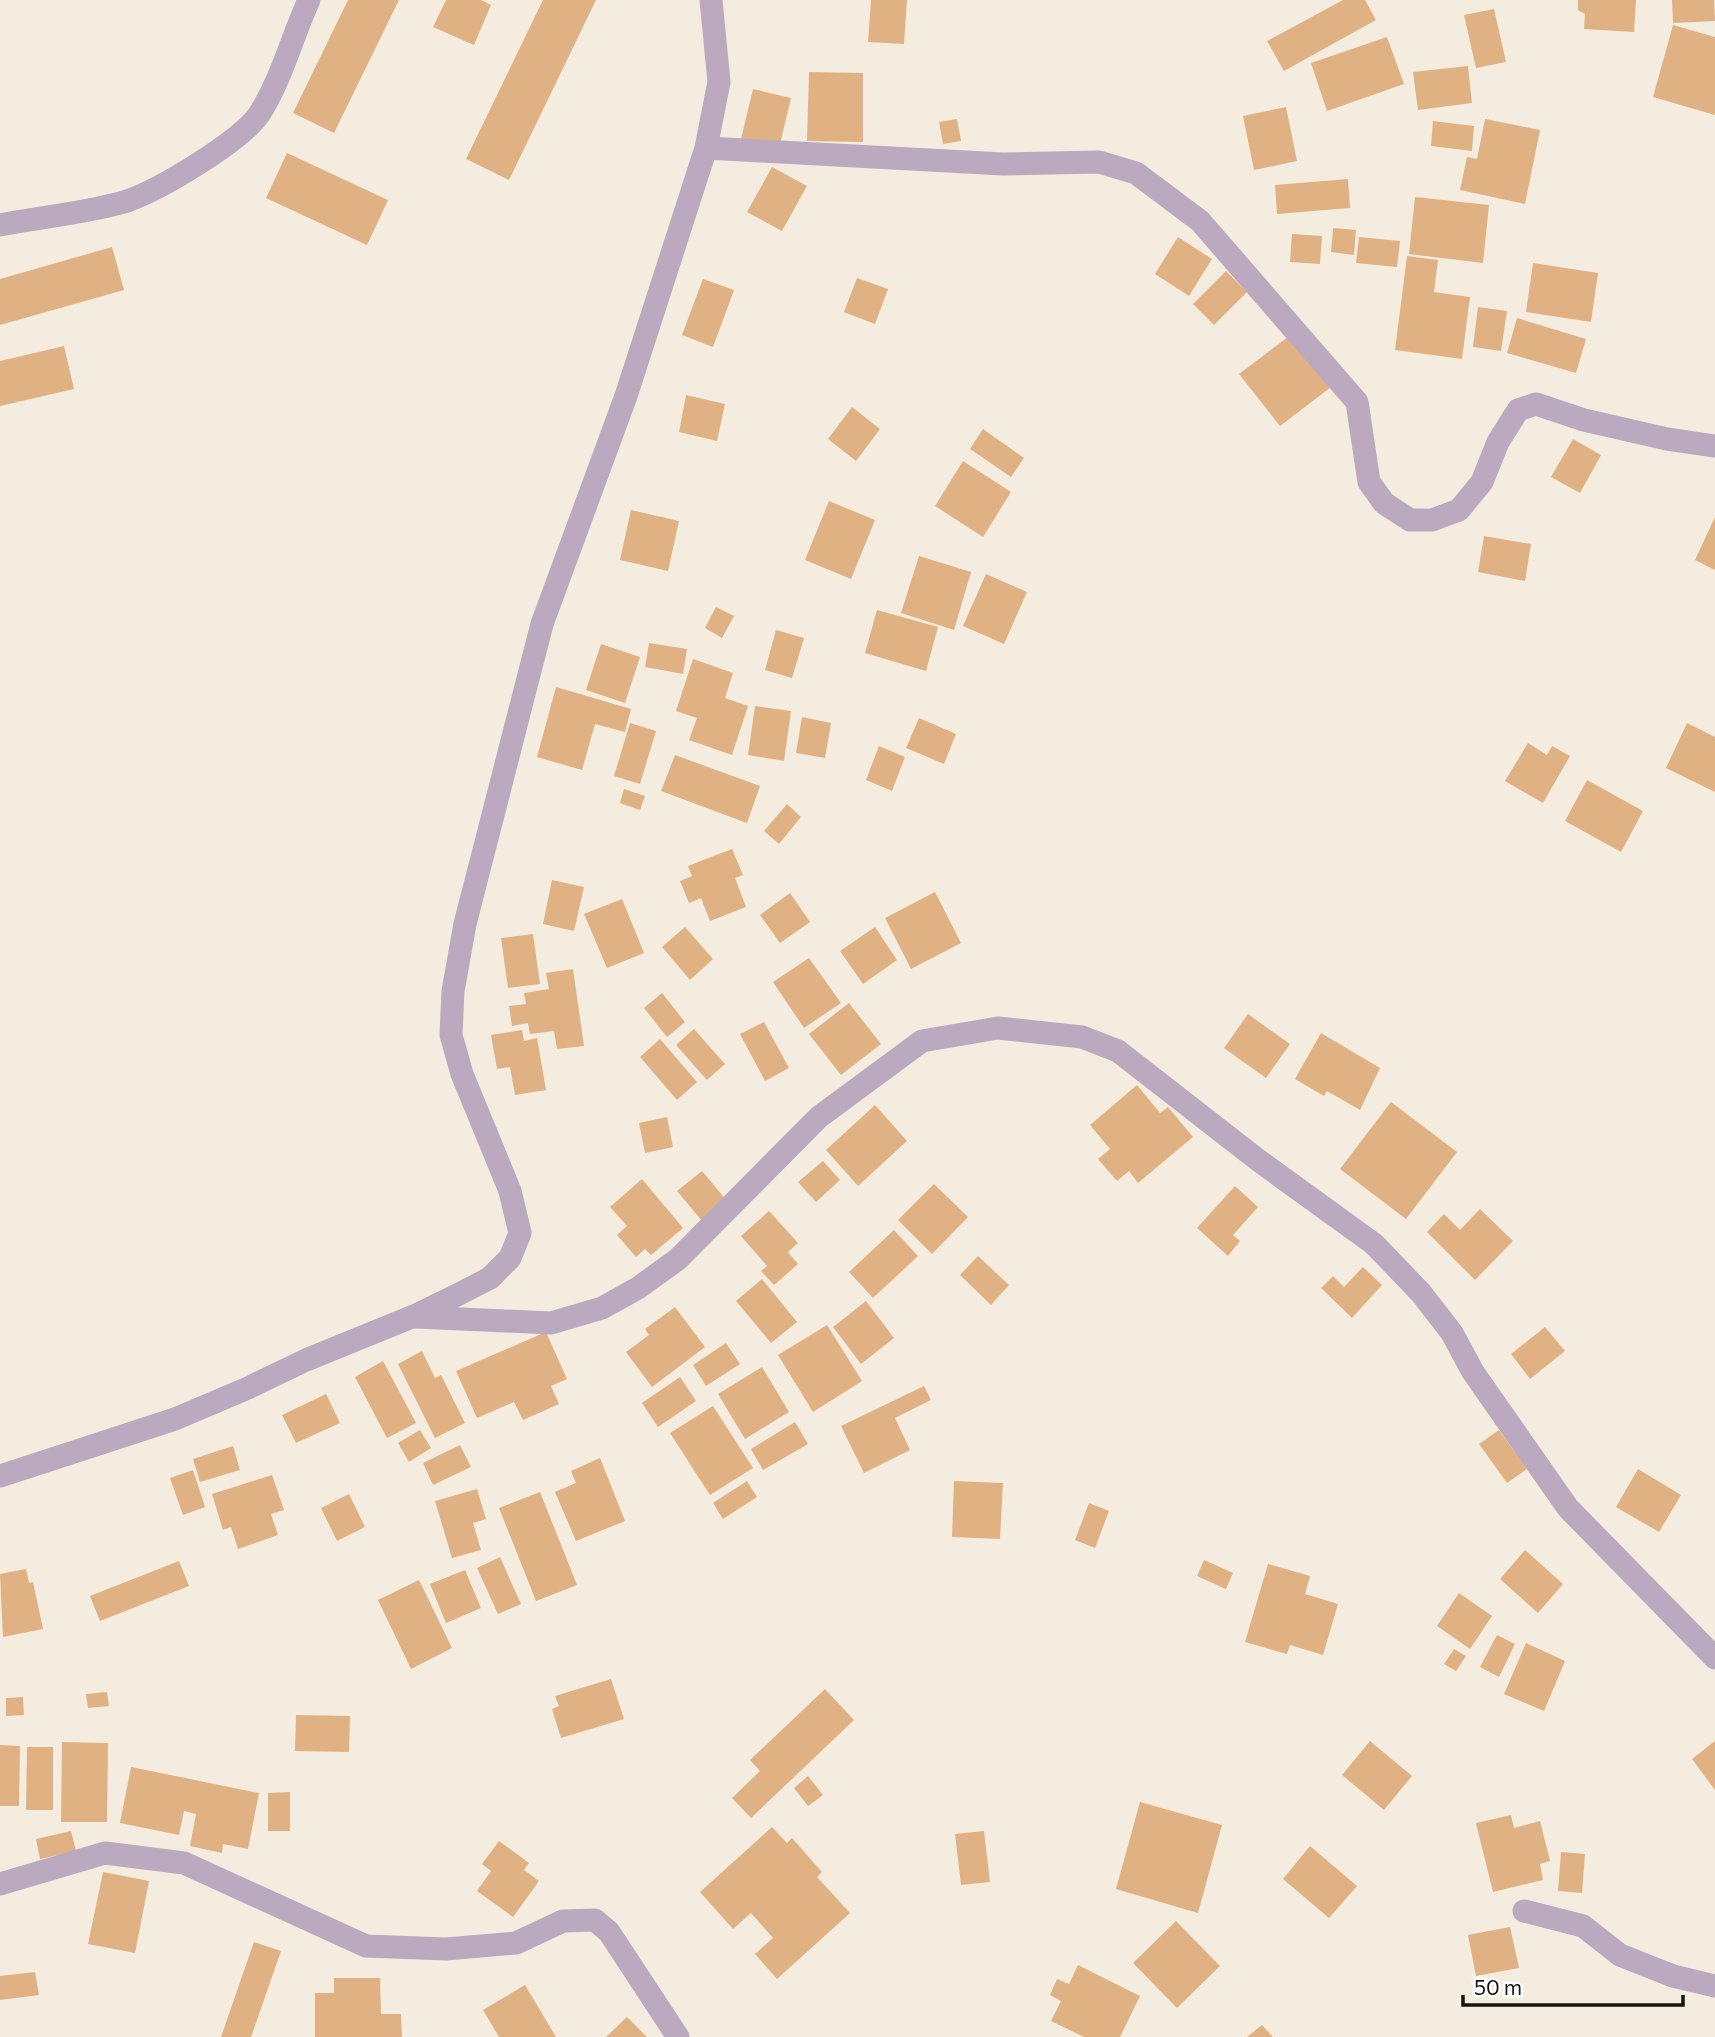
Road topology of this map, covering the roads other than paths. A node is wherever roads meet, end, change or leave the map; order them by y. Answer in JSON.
{"nodes":[{"id":1,"x":309,"y":0,"type":"edge"},
{"id":2,"x":711,"y":0,"type":"edge"},
{"id":3,"x":706,"y":148,"type":"junction"},
{"id":4,"x":0,"y":225,"type":"edge"},
{"id":5,"x":1715,"y":446,"type":"edge"},
{"id":6,"x":414,"y":1317,"type":"junction"},
{"id":7,"x":0,"y":1476,"type":"edge"},
{"id":8,"x":1715,"y":1658,"type":"edge"},
{"id":9,"x":0,"y":1884,"type":"edge"},
{"id":10,"x":1524,"y":1911,"type":"dead end"},
{"id":11,"x":1715,"y":1986,"type":"edge"},
{"id":12,"x":678,"y":2037,"type":"edge"}],
"edges":[{"from":1,"to":4,"type":"street"},
{"from":2,"to":3,"type":"street"},
{"from":3,"to":5,"type":"street"},
{"from":3,"to":6,"type":"street"},
{"from":6,"to":7,"type":"street"},
{"from":6,"to":8,"type":"street"},
{"from":9,"to":12,"type":"street"},
{"from":10,"to":11,"type":"street"}]}
